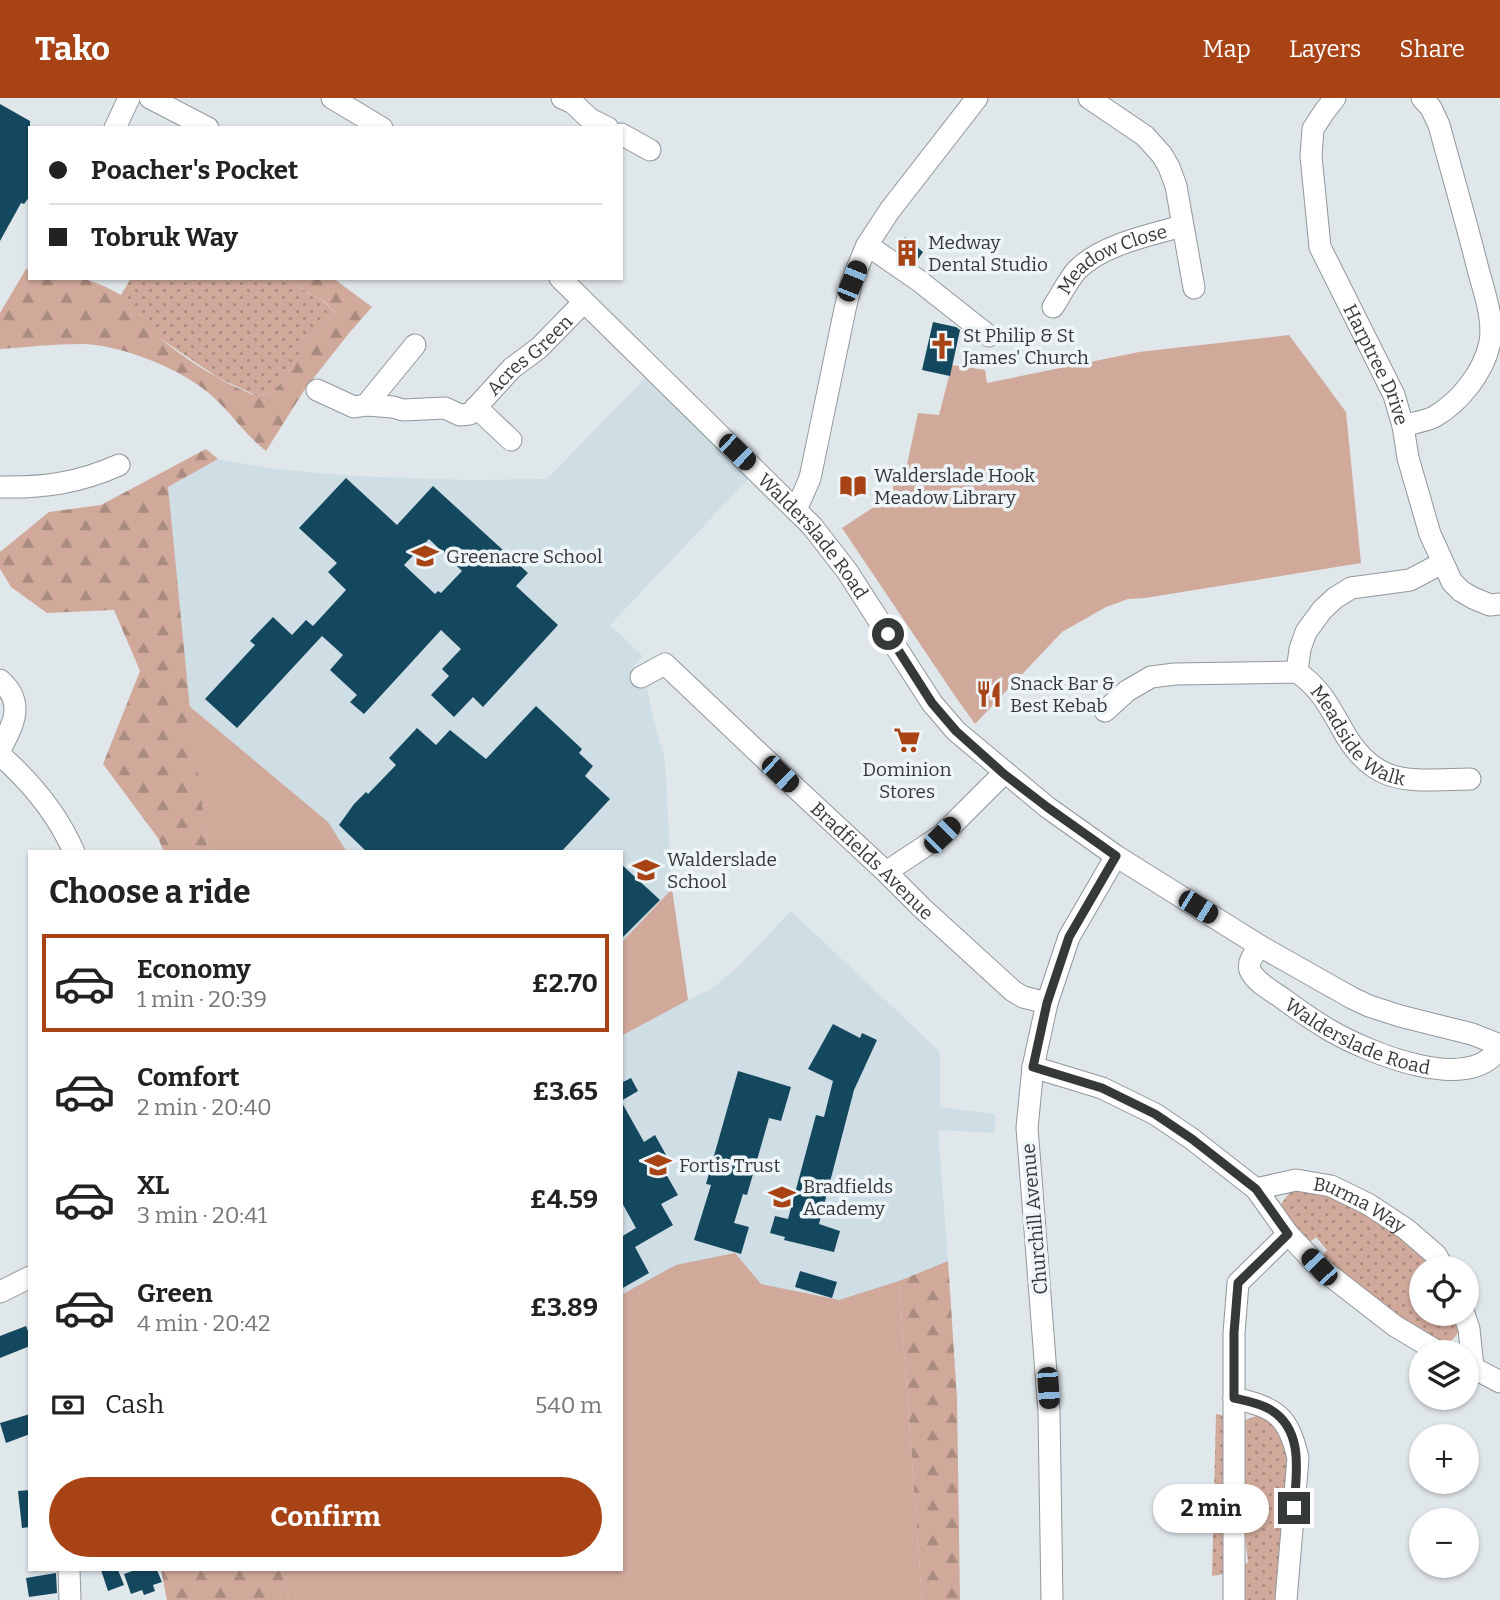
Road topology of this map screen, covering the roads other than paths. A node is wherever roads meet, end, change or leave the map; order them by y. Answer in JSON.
{"nodes":[{"id":1,"x":129,"y":98,"type":"edge"},
{"id":2,"x":150,"y":98,"type":"edge"},
{"id":3,"x":562,"y":98,"type":"edge"},
{"id":4,"x":977,"y":98,"type":"edge"},
{"id":5,"x":1089,"y":98,"type":"edge"},
{"id":6,"x":1335,"y":98,"type":"edge"},
{"id":7,"x":1422,"y":98,"type":"edge"},
{"id":8,"x":343,"y":101,"type":"edge"},
{"id":9,"x":593,"y":125,"type":"edge"},
{"id":10,"x":116,"y":126,"type":"edge"},
{"id":11,"x":204,"y":126,"type":"edge"},
{"id":12,"x":379,"y":126,"type":"edge"},
{"id":13,"x":623,"y":135,"type":"edge"},
{"id":14,"x":650,"y":150,"type":"dead end"},
{"id":15,"x":1182,"y":226,"type":"junction"},
{"id":16,"x":867,"y":245,"type":"junction"},
{"id":17,"x":562,"y":280,"type":"edge"},
{"id":18,"x":1194,"y":288,"type":"dead end"},
{"id":19,"x":584,"y":302,"type":"junction"},
{"id":20,"x":1053,"y":307,"type":"dead end"},
{"id":21,"x":989,"y":335,"type":"dead end"},
{"id":22,"x":415,"y":345,"type":"dead end"},
{"id":23,"x":317,"y":390,"type":"dead end"},
{"id":24,"x":366,"y":405,"type":"junction"},
{"id":25,"x":476,"y":407,"type":"junction"},
{"id":26,"x":1403,"y":426,"type":"junction"},
{"id":27,"x":511,"y":440,"type":"dead end"},
{"id":28,"x":119,"y":465,"type":"dead end"},
{"id":29,"x":0,"y":487,"type":"edge"},
{"id":30,"x":796,"y":510,"type":"junction"},
{"id":31,"x":1442,"y":563,"type":"junction"},
{"id":32,"x":1500,"y":604,"type":"edge"},
{"id":33,"x":1297,"y":672,"type":"junction"},
{"id":34,"x":641,"y":677,"type":"dead end"},
{"id":35,"x":0,"y":680,"type":"edge"},
{"id":36,"x":1105,"y":712,"type":"dead end"},
{"id":37,"x":0,"y":753,"type":"edge"},
{"id":38,"x":1004,"y":774,"type":"junction"},
{"id":39,"x":1470,"y":779,"type":"dead end"},
{"id":40,"x":73,"y":850,"type":"edge"},
{"id":41,"x":1116,"y":856,"type":"junction"},
{"id":42,"x":886,"y":872,"type":"junction"},
{"id":43,"x":1260,"y":946,"type":"junction"},
{"id":44,"x":1047,"y":1003,"type":"junction"},
{"id":45,"x":1500,"y":1046,"type":"edge"},
{"id":46,"x":1033,"y":1067,"type":"junction"},
{"id":47,"x":1256,"y":1189,"type":"junction"},
{"id":48,"x":1288,"y":1234,"type":"junction"},
{"id":49,"x":1437,"y":1256,"type":"edge"},
{"id":50,"x":28,"y":1278,"type":"edge"},
{"id":51,"x":0,"y":1292,"type":"edge"},
{"id":52,"x":1418,"y":1340,"type":"edge"},
{"id":53,"x":1479,"y":1370,"type":"edge"},
{"id":54,"x":1500,"y":1382,"type":"edge"},
{"id":55,"x":1234,"y":1398,"type":"junction"},
{"id":56,"x":69,"y":1571,"type":"edge"},
{"id":57,"x":70,"y":1600,"type":"edge"},
{"id":58,"x":1052,"y":1600,"type":"edge"},
{"id":59,"x":1234,"y":1600,"type":"edge"},
{"id":60,"x":1286,"y":1600,"type":"edge"}],
"edges":[{"from":1,"to":10,"type":"street"},
{"from":2,"to":11,"type":"street"},
{"from":3,"to":9,"type":"street"},
{"from":4,"to":16,"type":"street"},
{"from":5,"to":15,"type":"street","name":"Meadow Close"},
{"from":6,"to":26,"type":"street","name":"Harptree Drive"},
{"from":7,"to":26,"type":"street"},
{"from":8,"to":12,"type":"street"},
{"from":13,"to":14,"type":"street"},
{"from":15,"to":18,"type":"street","name":"Meadow Close"},
{"from":15,"to":20,"type":"street","name":"Meadow Close"},
{"from":16,"to":21,"type":"street"},
{"from":16,"to":30,"type":"street"},
{"from":17,"to":19,"type":"street","name":"Walderslade Road"},
{"from":19,"to":25,"type":"street","name":"Acres Green"},
{"from":19,"to":30,"type":"street","name":"Walderslade Road"},
{"from":22,"to":24,"type":"street"},
{"from":23,"to":24,"type":"street","name":"Acres Green"},
{"from":24,"to":25,"type":"street","name":"Acres Green"},
{"from":25,"to":27,"type":"street","name":"Acres Green"},
{"from":26,"to":31,"type":"street","name":"Harptree Drive"},
{"from":28,"to":29,"type":"street"},
{"from":30,"to":38,"type":"street","name":"Walderslade Road"},
{"from":31,"to":32,"type":"street","name":"Harptree Drive"},
{"from":31,"to":33,"type":"street","name":"Meadside Walk"},
{"from":33,"to":36,"type":"street","name":"Meadside Walk"},
{"from":33,"to":39,"type":"street","name":"Meadside Walk"},
{"from":34,"to":42,"type":"street","name":"Bradfields Avenue"},
{"from":35,"to":37,"type":"street"},
{"from":37,"to":40,"type":"street"},
{"from":38,"to":41,"type":"street","name":"Walderslade Road"},
{"from":38,"to":42,"type":"street"},
{"from":41,"to":43,"type":"street","name":"Walderslade Road"},
{"from":41,"to":44,"type":"street","name":"Churchill Avenue"},
{"from":42,"to":44,"type":"street","name":"Bradfields Avenue"},
{"from":43,"to":45,"type":"street","name":"Walderslade Road"},
{"from":43,"to":45,"type":"street","name":"Walderslade Road"},
{"from":44,"to":46,"type":"street","name":"Churchill Avenue"},
{"from":46,"to":47,"type":"street"},
{"from":46,"to":58,"type":"street","name":"Churchill Avenue"},
{"from":47,"to":48,"type":"street"},
{"from":47,"to":49,"type":"street","name":"Burma Way"},
{"from":48,"to":52,"type":"street"},
{"from":48,"to":55,"type":"street"},
{"from":50,"to":51,"type":"street"},
{"from":53,"to":54,"type":"street"},
{"from":55,"to":59,"type":"street"},
{"from":55,"to":60,"type":"street"},
{"from":56,"to":57,"type":"street"}]}
